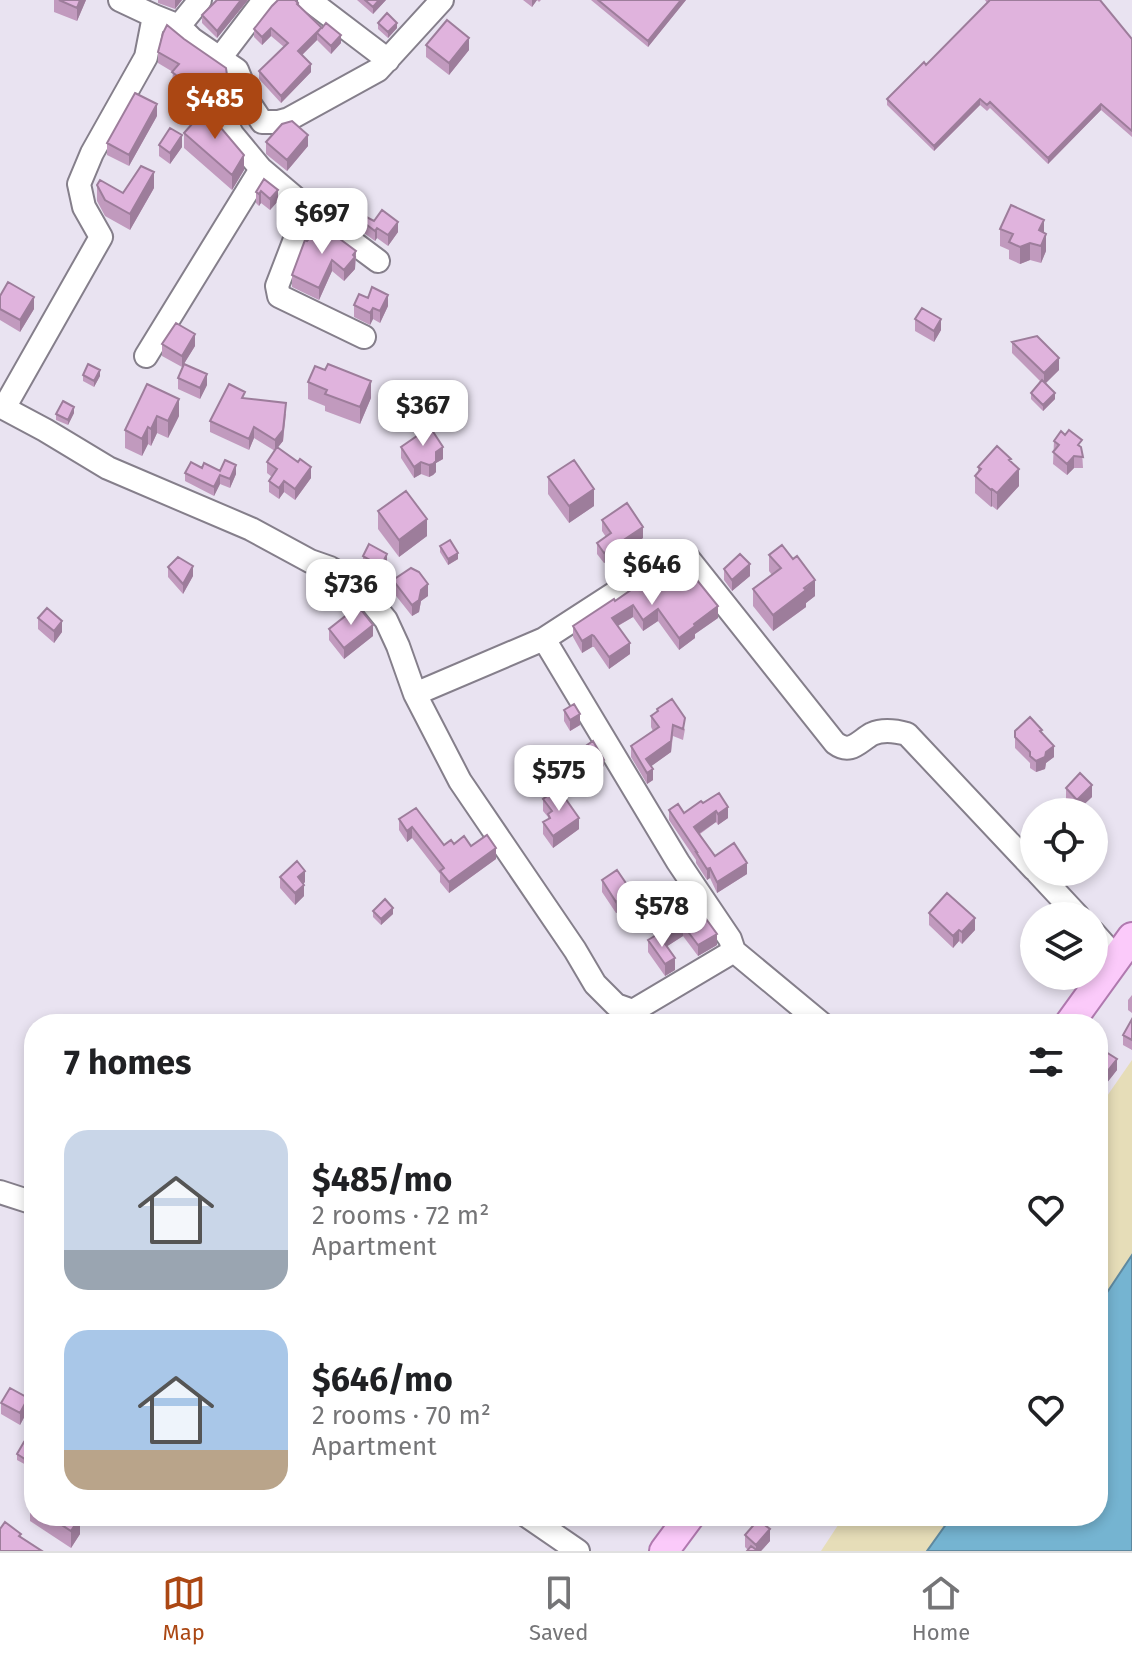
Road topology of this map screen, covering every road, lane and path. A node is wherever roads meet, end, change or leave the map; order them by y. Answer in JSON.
{"nodes":[{"id":1,"x":120,"y":0,"type":"edge"},
{"id":2,"x":200,"y":0,"type":"edge"},
{"id":3,"x":267,"y":0,"type":"edge"},
{"id":4,"x":309,"y":0,"type":"edge"},
{"id":5,"x":442,"y":0,"type":"edge"},
{"id":6,"x":154,"y":16,"type":"junction"},
{"id":7,"x":179,"y":26,"type":"junction"},
{"id":8,"x":220,"y":58,"type":"junction"},
{"id":9,"x":388,"y":60,"type":"junction"},
{"id":10,"x":242,"y":92,"type":"junction"},
{"id":11,"x":261,"y":169,"type":"junction"},
{"id":12,"x":307,"y":208,"type":"junction"},
{"id":13,"x":378,"y":261,"type":"dead end"},
{"id":14,"x":364,"y":337,"type":"dead end"},
{"id":15,"x":146,"y":356,"type":"dead end"},
{"id":16,"x":2,"y":407,"type":"edge"},
{"id":17,"x":544,"y":639,"type":"junction"},
{"id":18,"x":415,"y":694,"type":"junction"},
{"id":19,"x":1020,"y":854,"type":"edge"},
{"id":20,"x":1050,"y":886,"type":"edge"},
{"id":21,"x":1065,"y":902,"type":"edge"},
{"id":22,"x":1124,"y":948,"type":"edge"},
{"id":23,"x":734,"y":951,"type":"junction"},
{"id":24,"x":810,"y":1014,"type":"edge"},
{"id":25,"x":1076,"y":1014,"type":"edge"},
{"id":26,"x":0,"y":1192,"type":"edge"},
{"id":27,"x":24,"y":1200,"type":"edge"},
{"id":28,"x":542,"y":1526,"type":"edge"},
{"id":29,"x":683,"y":1526,"type":"edge"},
{"id":30,"x":578,"y":1551,"type":"edge"},
{"id":31,"x":664,"y":1551,"type":"edge"}],
"edges":[{"from":1,"to":6,"type":"street"},
{"from":2,"to":7,"type":"street"},
{"from":3,"to":8,"type":"street"},
{"from":4,"to":9,"type":"street"},
{"from":5,"to":9,"type":"street"},
{"from":6,"to":7,"type":"street"},
{"from":6,"to":16,"type":"street"},
{"from":7,"to":8,"type":"street"},
{"from":8,"to":10,"type":"street"},
{"from":9,"to":10,"type":"street"},
{"from":10,"to":11,"type":"street"},
{"from":11,"to":12,"type":"street"},
{"from":11,"to":15,"type":"street"},
{"from":12,"to":13,"type":"street"},
{"from":12,"to":14,"type":"street"},
{"from":16,"to":18,"type":"street"},
{"from":17,"to":18,"type":"street"},
{"from":17,"to":19,"type":"street"},
{"from":17,"to":23,"type":"street"},
{"from":18,"to":23,"type":"street"},
{"from":20,"to":21,"type":"street"},
{"from":22,"to":25,"type":"main road"},
{"from":23,"to":24,"type":"street"},
{"from":26,"to":27,"type":"street"},
{"from":28,"to":30,"type":"street"},
{"from":29,"to":31,"type":"main road"}]}
